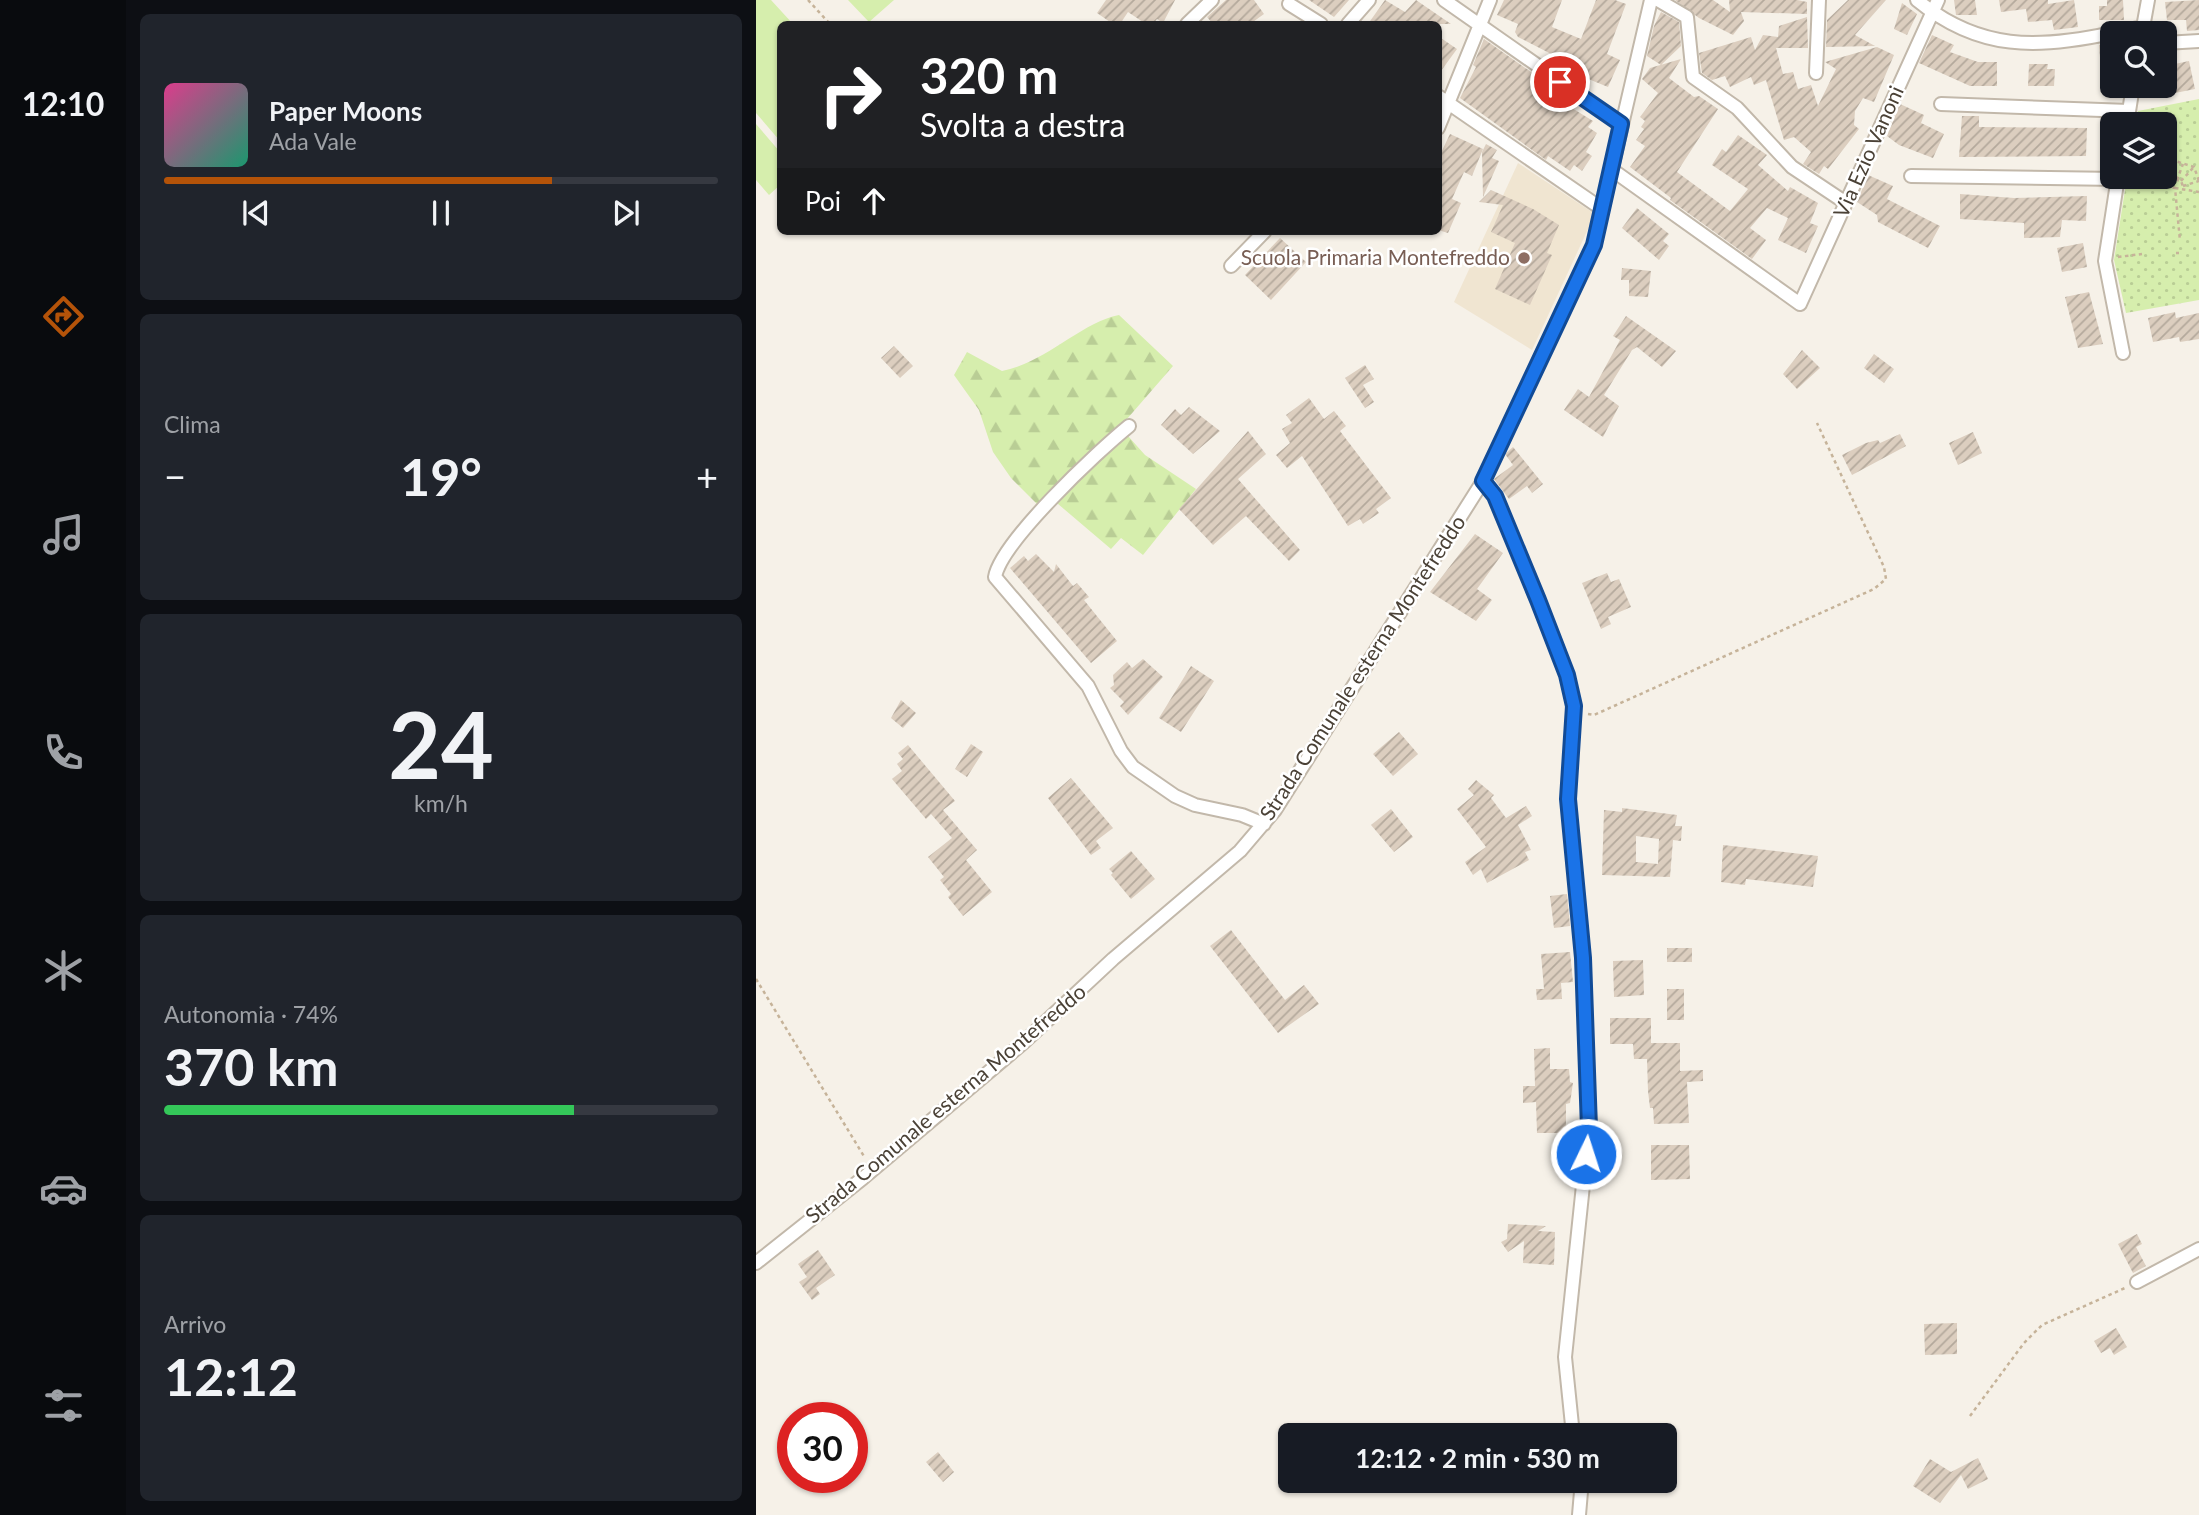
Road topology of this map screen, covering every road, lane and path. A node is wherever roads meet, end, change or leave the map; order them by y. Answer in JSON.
{"nodes":[{"id":1,"x":808,"y":0,"type":"edge"},
{"id":2,"x":816,"y":0,"type":"edge"},
{"id":3,"x":1369,"y":0,"type":"edge"},
{"id":4,"x":1444,"y":0,"type":"edge"},
{"id":5,"x":1490,"y":0,"type":"edge"},
{"id":6,"x":1651,"y":0,"type":"edge"},
{"id":7,"x":1658,"y":0,"type":"edge"},
{"id":8,"x":1819,"y":0,"type":"edge"},
{"id":9,"x":1917,"y":0,"type":"edge"},
{"id":10,"x":2148,"y":0,"type":"edge"},
{"id":11,"x":1204,"y":2,"type":"edge"},
{"id":12,"x":812,"y":4,"type":"junction"},
{"id":13,"x":1289,"y":4,"type":"dead end"},
{"id":14,"x":1935,"y":6,"type":"edge"},
{"id":15,"x":827,"y":21,"type":"edge"},
{"id":16,"x":1189,"y":21,"type":"edge"},
{"id":17,"x":1316,"y":21,"type":"edge"},
{"id":18,"x":1351,"y":21,"type":"edge"},
{"id":19,"x":2144,"y":21,"type":"edge"},
{"id":20,"x":1480,"y":26,"type":"junction"},
{"id":21,"x":2100,"y":35,"type":"edge"},
{"id":22,"x":2199,"y":41,"type":"edge"},
{"id":23,"x":2177,"y":42,"type":"edge"},
{"id":24,"x":1816,"y":73,"type":"dead end"},
{"id":25,"x":2131,"y":98,"type":"edge"},
{"id":26,"x":1444,"y":100,"type":"edge"},
{"id":27,"x":1941,"y":104,"type":"dead end"},
{"id":28,"x":2129,"y":111,"type":"joint"},
{"id":29,"x":1621,"y":124,"type":"junction"},
{"id":30,"x":2177,"y":162,"type":"edge"},
{"id":31,"x":2183,"y":164,"type":"junction"},
{"id":32,"x":2194,"y":167,"type":"junction"},
{"id":33,"x":1611,"y":169,"type":"junction"},
{"id":34,"x":2177,"y":173,"type":"edge"},
{"id":35,"x":1911,"y":176,"type":"dead end"},
{"id":36,"x":2177,"y":178,"type":"edge"},
{"id":37,"x":2100,"y":179,"type":"edge"},
{"id":38,"x":2199,"y":181,"type":"edge"},
{"id":39,"x":2177,"y":184,"type":"edge"},
{"id":40,"x":2184,"y":187,"type":"junction"},
{"id":41,"x":2177,"y":188,"type":"edge"},
{"id":42,"x":2119,"y":189,"type":"edge"},
{"id":43,"x":2175,"y":189,"type":"edge"},
{"id":44,"x":2199,"y":192,"type":"edge"},
{"id":45,"x":1846,"y":203,"type":"junction"},
{"id":46,"x":1602,"y":209,"type":"junction"},
{"id":47,"x":1261,"y":235,"type":"edge"},
{"id":48,"x":2180,"y":241,"type":"dead end"},
{"id":49,"x":2142,"y":254,"type":"dead end"},
{"id":50,"x":2115,"y":257,"type":"dead end"},
{"id":51,"x":1231,"y":266,"type":"dead end"},
{"id":52,"x":2123,"y":353,"type":"dead end"},
{"id":53,"x":1817,"y":424,"type":"dead end"},
{"id":54,"x":1129,"y":426,"type":"dead end"},
{"id":55,"x":1483,"y":481,"type":"junction"},
{"id":56,"x":1574,"y":713,"type":"junction"},
{"id":57,"x":1264,"y":824,"type":"junction"},
{"id":58,"x":756,"y":979,"type":"edge"},
{"id":59,"x":872,"y":1170,"type":"junction"},
{"id":60,"x":2199,"y":1249,"type":"edge"},
{"id":61,"x":756,"y":1263,"type":"edge"},
{"id":62,"x":2137,"y":1282,"type":"joint"},
{"id":63,"x":1970,"y":1416,"type":"dead end"},
{"id":64,"x":1572,"y":1423,"type":"edge"},
{"id":65,"x":1581,"y":1493,"type":"edge"},
{"id":66,"x":1579,"y":1515,"type":"edge"}],
"edges":[{"from":1,"to":12,"type":"path"},
{"from":2,"to":12,"type":"path"},
{"from":3,"to":18,"type":"street"},
{"from":4,"to":20,"type":"street"},
{"from":5,"to":20,"type":"street"},
{"from":6,"to":29,"type":"street","name":"Strada Comunale esterna Montefreddo"},
{"from":7,"to":45,"type":"street"},
{"from":8,"to":24,"type":"street"},
{"from":9,"to":14,"type":"street"},
{"from":10,"to":19,"type":"street"},
{"from":11,"to":16,"type":"street"},
{"from":12,"to":15,"type":"path"},
{"from":13,"to":17,"type":"street"},
{"from":14,"to":21,"type":"street"},
{"from":14,"to":45,"type":"street","name":"Via Ezio Vanoni"},
{"from":20,"to":26,"type":"street"},
{"from":20,"to":29,"type":"street"},
{"from":22,"to":23,"type":"street"},
{"from":25,"to":28,"type":"street"},
{"from":26,"to":46,"type":"street"},
{"from":27,"to":28,"type":"street"},
{"from":29,"to":33,"type":"street","name":"Strada Comunale esterna Montefreddo"},
{"from":30,"to":31,"type":"path"},
{"from":31,"to":32,"type":"path"},
{"from":31,"to":34,"type":"path"},
{"from":32,"to":36,"type":"path"},
{"from":32,"to":38,"type":"path"},
{"from":33,"to":45,"type":"street","name":"Via Ezio Vanoni"},
{"from":33,"to":46,"type":"street","name":"Strada Comunale esterna Montefreddo"},
{"from":35,"to":37,"type":"street"},
{"from":38,"to":40,"type":"path"},
{"from":39,"to":40,"type":"path"},
{"from":40,"to":41,"type":"path"},
{"from":40,"to":44,"type":"path"},
{"from":42,"to":52,"type":"street"},
{"from":43,"to":48,"type":"path"},
{"from":46,"to":55,"type":"street","name":"Strada Comunale esterna Montefreddo"},
{"from":47,"to":51,"type":"street"},
{"from":49,"to":50,"type":"path"},
{"from":53,"to":56,"type":"path"},
{"from":54,"to":57,"type":"street"},
{"from":55,"to":56,"type":"street"},
{"from":55,"to":57,"type":"street","name":"Strada Comunale esterna Montefreddo"},
{"from":56,"to":64,"type":"street"},
{"from":57,"to":59,"type":"street","name":"Strada Comunale esterna Montefreddo"},
{"from":58,"to":59,"type":"path"},
{"from":59,"to":61,"type":"street","name":"Strada Comunale esterna Montefreddo"},
{"from":60,"to":62,"type":"street"},
{"from":62,"to":63,"type":"path"},
{"from":65,"to":66,"type":"street"}]}
